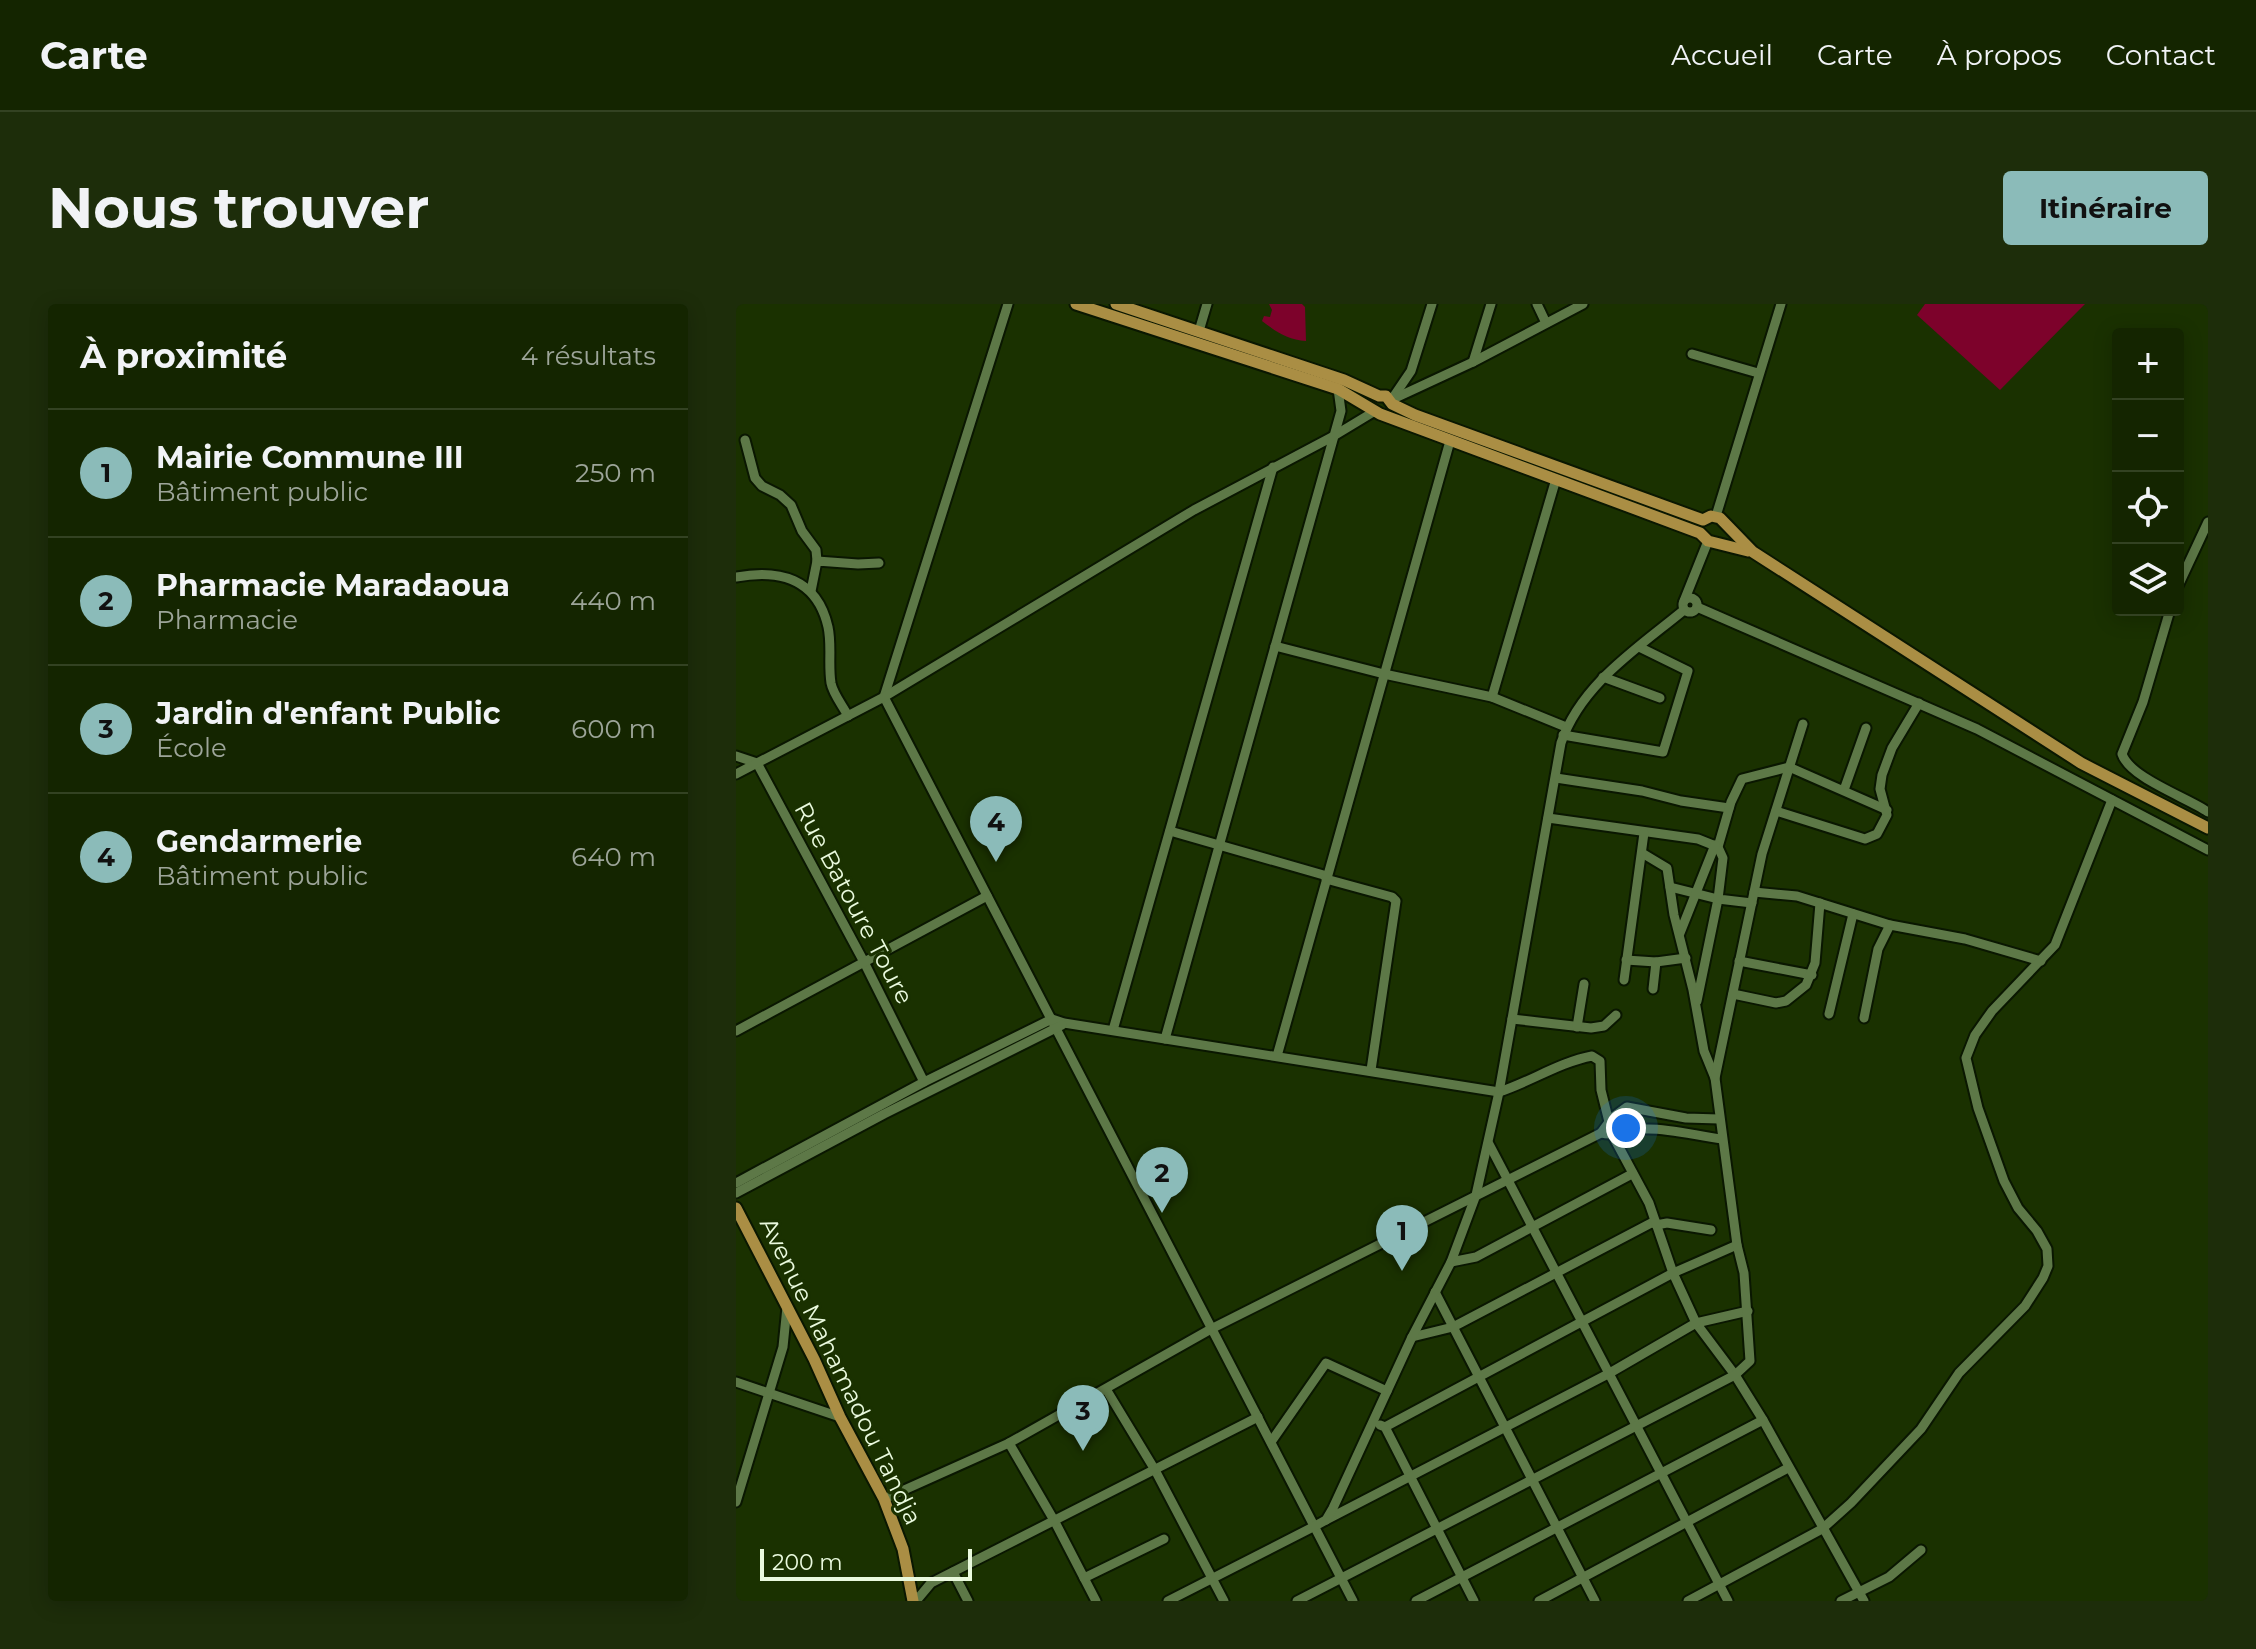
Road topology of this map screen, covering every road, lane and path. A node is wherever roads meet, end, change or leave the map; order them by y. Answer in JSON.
{"nodes":[{"id":1,"x":1008,"y":304,"type":"edge"},
{"id":2,"x":1076,"y":304,"type":"edge"},
{"id":3,"x":1116,"y":304,"type":"edge"},
{"id":4,"x":1207,"y":304,"type":"edge"},
{"id":5,"x":1432,"y":304,"type":"edge"},
{"id":6,"x":1491,"y":304,"type":"edge"},
{"id":7,"x":1537,"y":304,"type":"edge"},
{"id":8,"x":1583,"y":304,"type":"edge"},
{"id":9,"x":1781,"y":304,"type":"edge"},
{"id":10,"x":1139,"y":313,"type":"edge"},
{"id":11,"x":1546,"y":323,"type":"junction"},
{"id":12,"x":1199,"y":331,"type":"junction"},
{"id":13,"x":1692,"y":354,"type":"dead end"},
{"id":14,"x":1473,"y":362,"type":"junction"},
{"id":15,"x":1758,"y":373,"type":"junction"},
{"id":16,"x":1338,"y":389,"type":"junction"},
{"id":17,"x":1387,"y":400,"type":"junction"},
{"id":18,"x":1377,"y":411,"type":"junction"},
{"id":19,"x":1332,"y":437,"type":"junction"},
{"id":20,"x":745,"y":440,"type":"dead end"},
{"id":21,"x":1450,"y":441,"type":"junction"},
{"id":22,"x":1273,"y":467,"type":"junction"},
{"id":23,"x":1556,"y":479,"type":"junction"},
{"id":24,"x":1710,"y":518,"type":"junction"},
{"id":25,"x":2208,"y":522,"type":"edge"},
{"id":26,"x":1725,"y":526,"type":"junction"},
{"id":27,"x":1708,"y":538,"type":"junction"},
{"id":28,"x":1753,"y":552,"type":"junction"},
{"id":29,"x":817,"y":561,"type":"junction"},
{"id":30,"x":879,"y":563,"type":"dead end"},
{"id":31,"x":2184,"y":573,"type":"edge"},
{"id":32,"x":736,"y":577,"type":"edge"},
{"id":33,"x":811,"y":591,"type":"junction"},
{"id":34,"x":1690,"y":604,"type":"junction"},
{"id":35,"x":2168,"y":616,"type":"edge"},
{"id":36,"x":1275,"y":646,"type":"junction"},
{"id":37,"x":1639,"y":647,"type":"junction"},
{"id":38,"x":1384,"y":674,"type":"junction"},
{"id":39,"x":1603,"y":677,"type":"junction"},
{"id":40,"x":884,"y":697,"type":"junction"},
{"id":41,"x":1492,"y":697,"type":"junction"},
{"id":42,"x":1660,"y":698,"type":"dead end"},
{"id":43,"x":1919,"y":703,"type":"junction"},
{"id":44,"x":848,"y":716,"type":"junction"},
{"id":45,"x":1803,"y":724,"type":"dead end"},
{"id":46,"x":1866,"y":728,"type":"dead end"},
{"id":47,"x":1565,"y":731,"type":"junction"},
{"id":48,"x":736,"y":756,"type":"edge"},
{"id":49,"x":757,"y":763,"type":"junction"},
{"id":50,"x":1789,"y":767,"type":"junction"},
{"id":51,"x":736,"y":774,"type":"edge"},
{"id":52,"x":1556,"y":778,"type":"junction"},
{"id":53,"x":1844,"y":790,"type":"junction"},
{"id":54,"x":2112,"y":800,"type":"junction"},
{"id":55,"x":1729,"y":808,"type":"junction"},
{"id":56,"x":1887,"y":810,"type":"junction"},
{"id":57,"x":1776,"y":811,"type":"junction"},
{"id":58,"x":2208,"y":812,"type":"edge"},
{"id":59,"x":1548,"y":818,"type":"junction"},
{"id":60,"x":2207,"y":828,"type":"edge"},
{"id":61,"x":1170,"y":831,"type":"junction"},
{"id":62,"x":1644,"y":833,"type":"junction"},
{"id":63,"x":1218,"y":845,"type":"junction"},
{"id":64,"x":1717,"y":846,"type":"junction"},
{"id":65,"x":2207,"y":848,"type":"edge"},
{"id":66,"x":1642,"y":853,"type":"junction"},
{"id":67,"x":1326,"y":878,"type":"junction"},
{"id":68,"x":1670,"y":887,"type":"junction"},
{"id":69,"x":1754,"y":892,"type":"junction"},
{"id":70,"x":1696,"y":894,"type":"junction"},
{"id":71,"x":987,"y":896,"type":"junction"},
{"id":72,"x":1718,"y":899,"type":"junction"},
{"id":73,"x":1752,"y":903,"type":"junction"},
{"id":74,"x":1820,"y":903,"type":"junction"},
{"id":75,"x":1853,"y":914,"type":"junction"},
{"id":76,"x":1890,"y":925,"type":"junction"},
{"id":77,"x":1680,"y":933,"type":"junction"},
{"id":78,"x":1686,"y":958,"type":"junction"},
{"id":79,"x":1626,"y":960,"type":"junction"},
{"id":80,"x":1739,"y":961,"type":"junction"},
{"id":81,"x":2041,"y":961,"type":"junction"},
{"id":82,"x":864,"y":962,"type":"junction"},
{"id":83,"x":1656,"y":962,"type":"junction"},
{"id":84,"x":1812,"y":975,"type":"junction"},
{"id":85,"x":1624,"y":980,"type":"dead end"},
{"id":86,"x":1584,"y":984,"type":"dead end"},
{"id":87,"x":1653,"y":989,"type":"dead end"},
{"id":88,"x":1733,"y":994,"type":"junction"},
{"id":89,"x":1696,"y":1005,"type":"junction"},
{"id":90,"x":1829,"y":1014,"type":"dead end"},
{"id":91,"x":1616,"y":1015,"type":"dead end"},
{"id":92,"x":1864,"y":1018,"type":"dead end"},
{"id":93,"x":1512,"y":1019,"type":"junction"},
{"id":94,"x":1058,"y":1024,"type":"junction"},
{"id":95,"x":1577,"y":1027,"type":"junction"},
{"id":96,"x":1113,"y":1030,"type":"junction"},
{"id":97,"x":736,"y":1031,"type":"edge"},
{"id":98,"x":1165,"y":1039,"type":"junction"},
{"id":99,"x":1277,"y":1056,"type":"junction"},
{"id":100,"x":1371,"y":1070,"type":"junction"},
{"id":101,"x":1715,"y":1078,"type":"junction"},
{"id":102,"x":924,"y":1082,"type":"junction"},
{"id":103,"x":1499,"y":1092,"type":"junction"},
{"id":104,"x":1719,"y":1119,"type":"junction"},
{"id":105,"x":1609,"y":1122,"type":"junction"},
{"id":106,"x":1601,"y":1133,"type":"junction"},
{"id":107,"x":1613,"y":1136,"type":"junction"},
{"id":108,"x":1722,"y":1139,"type":"junction"},
{"id":109,"x":1489,"y":1144,"type":"junction"},
{"id":110,"x":791,"y":1158,"type":"junction"},
{"id":111,"x":1632,"y":1172,"type":"junction"},
{"id":112,"x":1507,"y":1180,"type":"junction"},
{"id":113,"x":736,"y":1183,"type":"edge"},
{"id":114,"x":736,"y":1193,"type":"edge"},
{"id":115,"x":1476,"y":1195,"type":"junction"},
{"id":116,"x":736,"y":1208,"type":"edge"},
{"id":117,"x":1655,"y":1223,"type":"junction"},
{"id":118,"x":1533,"y":1228,"type":"junction"},
{"id":119,"x":1711,"y":1230,"type":"dead end"},
{"id":120,"x":1737,"y":1245,"type":"junction"},
{"id":121,"x":1451,"y":1262,"type":"junction"},
{"id":122,"x":1556,"y":1272,"type":"junction"},
{"id":123,"x":1673,"y":1273,"type":"junction"},
{"id":124,"x":1435,"y":1292,"type":"junction"},
{"id":125,"x":787,"y":1307,"type":"junction"},
{"id":126,"x":1748,"y":1311,"type":"junction"},
{"id":127,"x":1582,"y":1322,"type":"junction"},
{"id":128,"x":1696,"y":1323,"type":"junction"},
{"id":129,"x":1453,"y":1327,"type":"junction"},
{"id":130,"x":1211,"y":1329,"type":"junction"},
{"id":131,"x":1412,"y":1337,"type":"junction"},
{"id":132,"x":1608,"y":1374,"type":"junction"},
{"id":133,"x":1735,"y":1375,"type":"junction"},
{"id":134,"x":1479,"y":1377,"type":"junction"},
{"id":135,"x":736,"y":1382,"type":"edge"},
{"id":136,"x":1106,"y":1389,"type":"junction"},
{"id":137,"x":1387,"y":1391,"type":"junction"},
{"id":138,"x":769,"y":1393,"type":"junction"},
{"id":139,"x":840,"y":1417,"type":"junction"},
{"id":140,"x":1258,"y":1417,"type":"junction"},
{"id":141,"x":1763,"y":1420,"type":"junction"},
{"id":142,"x":1372,"y":1422,"type":"junction"},
{"id":143,"x":1637,"y":1426,"type":"junction"},
{"id":144,"x":1385,"y":1427,"type":"junction"},
{"id":145,"x":1505,"y":1427,"type":"junction"},
{"id":146,"x":1271,"y":1442,"type":"junction"},
{"id":147,"x":1009,"y":1443,"type":"junction"},
{"id":148,"x":1788,"y":1468,"type":"junction"},
{"id":149,"x":1155,"y":1470,"type":"junction"},
{"id":150,"x":1663,"y":1474,"type":"junction"},
{"id":151,"x":1410,"y":1476,"type":"junction"},
{"id":152,"x":1532,"y":1480,"type":"junction"},
{"id":153,"x":884,"y":1499,"type":"junction"},
{"id":154,"x":736,"y":1502,"type":"edge"},
{"id":155,"x":1326,"y":1520,"type":"junction"},
{"id":156,"x":1055,"y":1522,"type":"junction"},
{"id":157,"x":1688,"y":1524,"type":"junction"},
{"id":158,"x":1315,"y":1526,"type":"junction"},
{"id":159,"x":1557,"y":1527,"type":"junction"},
{"id":160,"x":1437,"y":1529,"type":"junction"},
{"id":161,"x":1822,"y":1529,"type":"junction"},
{"id":162,"x":1164,"y":1539,"type":"dead end"},
{"id":163,"x":1921,"y":1550,"type":"dead end"},
{"id":164,"x":953,"y":1572,"type":"junction"},
{"id":165,"x":1461,"y":1577,"type":"junction"},
{"id":166,"x":1084,"y":1578,"type":"junction"},
{"id":167,"x":1213,"y":1578,"type":"junction"},
{"id":168,"x":1341,"y":1578,"type":"junction"},
{"id":169,"x":1583,"y":1578,"type":"junction"},
{"id":170,"x":1719,"y":1583,"type":"junction"},
{"id":171,"x":1862,"y":1596,"type":"edge"},
{"id":172,"x":914,"y":1601,"type":"edge"},
{"id":173,"x":968,"y":1601,"type":"edge"},
{"id":174,"x":1096,"y":1601,"type":"edge"},
{"id":175,"x":1168,"y":1601,"type":"edge"},
{"id":176,"x":1224,"y":1601,"type":"edge"},
{"id":177,"x":1297,"y":1601,"type":"edge"},
{"id":178,"x":1353,"y":1601,"type":"edge"},
{"id":179,"x":1416,"y":1601,"type":"edge"},
{"id":180,"x":1474,"y":1601,"type":"edge"},
{"id":181,"x":1539,"y":1601,"type":"edge"},
{"id":182,"x":1595,"y":1601,"type":"edge"},
{"id":183,"x":1688,"y":1601,"type":"edge"},
{"id":184,"x":1728,"y":1601,"type":"edge"},
{"id":185,"x":1841,"y":1601,"type":"edge"}],
"edges":[{"from":1,"to":40,"type":"street"},
{"from":2,"to":10,"type":"main road"},
{"from":3,"to":10,"type":"main road"},
{"from":4,"to":12,"type":"street"},
{"from":5,"to":17,"type":"street"},
{"from":6,"to":14,"type":"street"},
{"from":7,"to":11,"type":"street"},
{"from":8,"to":11,"type":"street"},
{"from":9,"to":15,"type":"street"},
{"from":10,"to":12,"type":"main road"},
{"from":10,"to":16,"type":"main road"},
{"from":11,"to":14,"type":"street"},
{"from":12,"to":17,"type":"main road"},
{"from":13,"to":15,"type":"street"},
{"from":14,"to":17,"type":"street"},
{"from":15,"to":24,"type":"street"},
{"from":16,"to":18,"type":"main road"},
{"from":16,"to":19,"type":"street"},
{"from":17,"to":18,"type":"main road"},
{"from":17,"to":18,"type":"main road"},
{"from":17,"to":24,"type":"main road"},
{"from":18,"to":19,"type":"street"},
{"from":18,"to":21,"type":"main road"},
{"from":19,"to":22,"type":"street"},
{"from":19,"to":36,"type":"street"},
{"from":20,"to":29,"type":"street"},
{"from":21,"to":23,"type":"main road"},
{"from":21,"to":38,"type":"street"},
{"from":22,"to":40,"type":"street"},
{"from":22,"to":61,"type":"street"},
{"from":23,"to":27,"type":"main road"},
{"from":23,"to":41,"type":"street"},
{"from":24,"to":26,"type":"main road"},
{"from":24,"to":27,"type":"main road"},
{"from":25,"to":31,"type":"street"},
{"from":26,"to":27,"type":"main road"},
{"from":26,"to":28,"type":"main road"},
{"from":27,"to":28,"type":"main road"},
{"from":27,"to":34,"type":"street"},
{"from":28,"to":60,"type":"main road"},
{"from":29,"to":30,"type":"street"},
{"from":29,"to":33,"type":"street"},
{"from":32,"to":33,"type":"street"},
{"from":33,"to":44,"type":"street"},
{"from":34,"to":37,"type":"street"},
{"from":34,"to":43,"type":"street"},
{"from":35,"to":58,"type":"street"},
{"from":36,"to":38,"type":"street"},
{"from":36,"to":63,"type":"street"},
{"from":37,"to":39,"type":"street"},
{"from":37,"to":47,"type":"street"},
{"from":38,"to":41,"type":"street"},
{"from":38,"to":67,"type":"street"},
{"from":39,"to":42,"type":"street"},
{"from":39,"to":47,"type":"street"},
{"from":40,"to":44,"type":"street"},
{"from":40,"to":71,"type":"street"},
{"from":41,"to":47,"type":"street"},
{"from":43,"to":54,"type":"street"},
{"from":43,"to":56,"type":"street"},
{"from":44,"to":49,"type":"street"},
{"from":45,"to":50,"type":"street"},
{"from":46,"to":53,"type":"street"},
{"from":47,"to":52,"type":"street"},
{"from":48,"to":49,"type":"street"},
{"from":49,"to":51,"type":"street"},
{"from":49,"to":82,"type":"street","name":"Rue Batoure Toure"},
{"from":50,"to":53,"type":"street"},
{"from":50,"to":55,"type":"street"},
{"from":50,"to":57,"type":"street"},
{"from":52,"to":55,"type":"street"},
{"from":52,"to":59,"type":"street"},
{"from":53,"to":56,"type":"street"},
{"from":54,"to":65,"type":"street"},
{"from":54,"to":81,"type":"street"},
{"from":55,"to":64,"type":"street"},
{"from":56,"to":57,"type":"street"},
{"from":57,"to":69,"type":"street"},
{"from":59,"to":62,"type":"street"},
{"from":59,"to":93,"type":"street"},
{"from":61,"to":63,"type":"street"},
{"from":61,"to":96,"type":"street"},
{"from":62,"to":64,"type":"street"},
{"from":62,"to":66,"type":"street"},
{"from":63,"to":67,"type":"street"},
{"from":63,"to":98,"type":"street"},
{"from":64,"to":70,"type":"street"},
{"from":64,"to":72,"type":"street"},
{"from":66,"to":68,"type":"street"},
{"from":66,"to":79,"type":"street"},
{"from":67,"to":99,"type":"street"},
{"from":67,"to":100,"type":"street"},
{"from":68,"to":70,"type":"street"},
{"from":68,"to":77,"type":"street"},
{"from":69,"to":73,"type":"street"},
{"from":69,"to":74,"type":"street"},
{"from":70,"to":72,"type":"street"},
{"from":70,"to":77,"type":"street"},
{"from":71,"to":82,"type":"street"},
{"from":71,"to":94,"type":"street"},
{"from":72,"to":73,"type":"street"},
{"from":72,"to":89,"type":"street"},
{"from":73,"to":80,"type":"street"},
{"from":74,"to":75,"type":"street"},
{"from":74,"to":84,"type":"street"},
{"from":75,"to":76,"type":"street"},
{"from":75,"to":90,"type":"street"},
{"from":76,"to":81,"type":"street"},
{"from":76,"to":92,"type":"street"},
{"from":77,"to":78,"type":"street"},
{"from":78,"to":83,"type":"street"},
{"from":78,"to":89,"type":"street"},
{"from":79,"to":83,"type":"street"},
{"from":79,"to":85,"type":"street"},
{"from":80,"to":84,"type":"street"},
{"from":80,"to":88,"type":"street"},
{"from":81,"to":161,"type":"street"},
{"from":82,"to":97,"type":"street"},
{"from":82,"to":102,"type":"street","name":"Rue Batoure Toure"},
{"from":83,"to":87,"type":"street"},
{"from":84,"to":88,"type":"street"},
{"from":86,"to":95,"type":"street"},
{"from":88,"to":101,"type":"street"},
{"from":89,"to":101,"type":"street"},
{"from":91,"to":95,"type":"street"},
{"from":93,"to":95,"type":"street"},
{"from":93,"to":103,"type":"street"},
{"from":94,"to":96,"type":"street"},
{"from":94,"to":102,"type":"street"},
{"from":94,"to":110,"type":"street"},
{"from":94,"to":130,"type":"street"},
{"from":96,"to":98,"type":"street"},
{"from":98,"to":99,"type":"street"},
{"from":99,"to":100,"type":"street"},
{"from":100,"to":103,"type":"street"},
{"from":101,"to":104,"type":"street"},
{"from":102,"to":110,"type":"street"},
{"from":103,"to":105,"type":"street"},
{"from":103,"to":109,"type":"street"},
{"from":104,"to":105,"type":"street"},
{"from":104,"to":108,"type":"street"},
{"from":105,"to":106,"type":"street"},
{"from":106,"to":107,"type":"street"},
{"from":106,"to":112,"type":"street"},
{"from":107,"to":108,"type":"street"},
{"from":107,"to":111,"type":"street"},
{"from":108,"to":120,"type":"street"},
{"from":109,"to":112,"type":"street"},
{"from":109,"to":115,"type":"street"},
{"from":110,"to":113,"type":"street"},
{"from":110,"to":114,"type":"street"},
{"from":111,"to":117,"type":"street"},
{"from":111,"to":118,"type":"street"},
{"from":112,"to":115,"type":"street"},
{"from":112,"to":118,"type":"street"},
{"from":115,"to":121,"type":"street"},
{"from":115,"to":130,"type":"street"},
{"from":116,"to":125,"type":"main road","name":"Avenue Mahamadou Tandja"},
{"from":117,"to":119,"type":"street"},
{"from":117,"to":122,"type":"street"},
{"from":117,"to":123,"type":"street"},
{"from":118,"to":121,"type":"street"},
{"from":118,"to":122,"type":"street"},
{"from":120,"to":123,"type":"street"},
{"from":120,"to":126,"type":"street"},
{"from":121,"to":124,"type":"street"},
{"from":122,"to":127,"type":"street"},
{"from":122,"to":129,"type":"street"},
{"from":123,"to":127,"type":"street"},
{"from":123,"to":128,"type":"street"},
{"from":124,"to":129,"type":"street"},
{"from":124,"to":131,"type":"street"},
{"from":125,"to":138,"type":"street"},
{"from":125,"to":139,"type":"main road","name":"Avenue Mahamadou Tandja"},
{"from":126,"to":128,"type":"street"},
{"from":126,"to":133,"type":"street"},
{"from":127,"to":132,"type":"street"},
{"from":127,"to":134,"type":"street"},
{"from":128,"to":132,"type":"street"},
{"from":128,"to":133,"type":"street"},
{"from":129,"to":131,"type":"street"},
{"from":129,"to":134,"type":"street"},
{"from":130,"to":136,"type":"street"},
{"from":130,"to":140,"type":"street"},
{"from":131,"to":137,"type":"street"},
{"from":132,"to":143,"type":"street"},
{"from":132,"to":145,"type":"street"},
{"from":133,"to":141,"type":"street"},
{"from":133,"to":143,"type":"street"},
{"from":134,"to":144,"type":"street"},
{"from":134,"to":145,"type":"street"},
{"from":135,"to":138,"type":"street"},
{"from":136,"to":147,"type":"street"},
{"from":136,"to":149,"type":"street"},
{"from":137,"to":142,"type":"street"},
{"from":137,"to":146,"type":"street"},
{"from":138,"to":139,"type":"street"},
{"from":138,"to":154,"type":"street"},
{"from":139,"to":153,"type":"main road","name":"Avenue Mahamadou Tandja"},
{"from":140,"to":146,"type":"street"},
{"from":140,"to":149,"type":"street"},
{"from":141,"to":148,"type":"street"},
{"from":141,"to":150,"type":"street"},
{"from":142,"to":144,"type":"street"},
{"from":142,"to":155,"type":"street"},
{"from":143,"to":150,"type":"street"},
{"from":143,"to":152,"type":"street"},
{"from":144,"to":151,"type":"street"},
{"from":145,"to":151,"type":"street"},
{"from":145,"to":152,"type":"street"},
{"from":146,"to":158,"type":"street"},
{"from":147,"to":153,"type":"street"},
{"from":147,"to":156,"type":"street"},
{"from":148,"to":157,"type":"street"},
{"from":148,"to":161,"type":"street"},
{"from":149,"to":156,"type":"street"},
{"from":149,"to":167,"type":"street"},
{"from":150,"to":157,"type":"street"},
{"from":150,"to":159,"type":"street"},
{"from":151,"to":155,"type":"street"},
{"from":151,"to":160,"type":"street"},
{"from":152,"to":159,"type":"street"},
{"from":152,"to":160,"type":"street"},
{"from":153,"to":172,"type":"main road","name":"Avenue Mahamadou Tandja"},
{"from":155,"to":158,"type":"street"},
{"from":156,"to":164,"type":"street"},
{"from":156,"to":166,"type":"street"},
{"from":157,"to":169,"type":"street"},
{"from":157,"to":170,"type":"street"},
{"from":158,"to":167,"type":"street"},
{"from":158,"to":168,"type":"street"},
{"from":159,"to":165,"type":"street"},
{"from":159,"to":169,"type":"street"},
{"from":160,"to":165,"type":"street"},
{"from":160,"to":168,"type":"street"},
{"from":161,"to":170,"type":"street"},
{"from":161,"to":171,"type":"street"},
{"from":162,"to":166,"type":"street"},
{"from":163,"to":171,"type":"street"},
{"from":164,"to":172,"type":"street"},
{"from":164,"to":173,"type":"street"},
{"from":165,"to":179,"type":"street"},
{"from":165,"to":180,"type":"street"},
{"from":166,"to":174,"type":"street"},
{"from":167,"to":175,"type":"street"},
{"from":167,"to":176,"type":"street"},
{"from":168,"to":177,"type":"street"},
{"from":168,"to":178,"type":"street"},
{"from":169,"to":181,"type":"street"},
{"from":169,"to":182,"type":"street"},
{"from":170,"to":183,"type":"street"},
{"from":170,"to":184,"type":"street"},
{"from":171,"to":185,"type":"street"}]}
